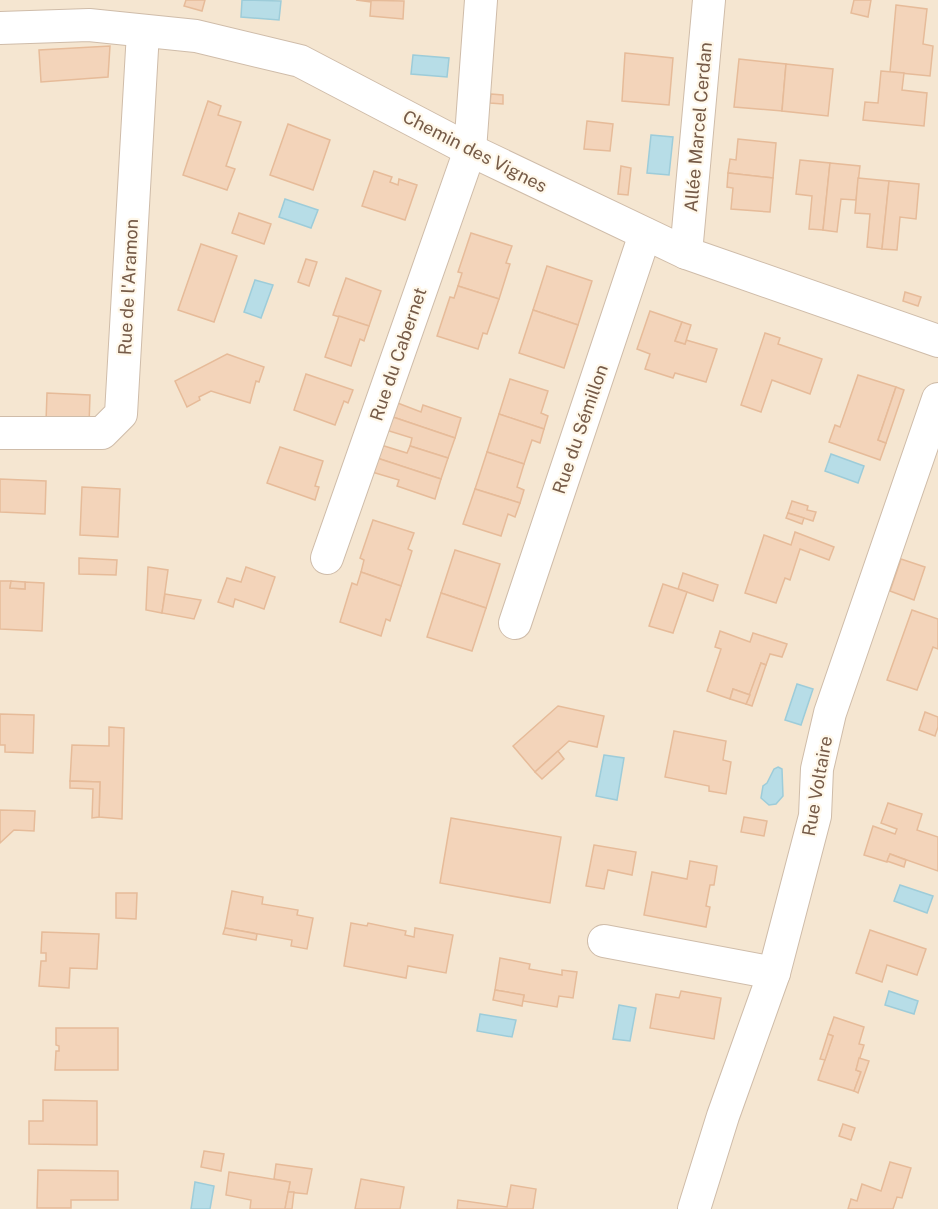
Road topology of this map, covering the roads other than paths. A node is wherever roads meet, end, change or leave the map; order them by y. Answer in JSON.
{"nodes":[{"id":1,"x":481,"y":0,"type":"edge"},
{"id":2,"x":709,"y":0,"type":"edge"},
{"id":3,"x":74,"y":13,"type":"edge"},
{"id":4,"x":0,"y":28,"type":"edge"},
{"id":5,"x":143,"y":32,"type":"junction"},
{"id":6,"x":470,"y":150,"type":"junction"},
{"id":7,"x":645,"y":234,"type":"junction"},
{"id":8,"x":686,"y":253,"type":"junction"},
{"id":9,"x":938,"y":341,"type":"edge"},
{"id":10,"x":938,"y":399,"type":"edge"},
{"id":11,"x":0,"y":433,"type":"edge"},
{"id":12,"x":327,"y":558,"type":"dead end"},
{"id":13,"x":515,"y":623,"type":"dead end"},
{"id":14,"x":604,"y":941,"type":"dead end"},
{"id":15,"x":774,"y":973,"type":"junction"},
{"id":16,"x":694,"y":1209,"type":"edge"}],
"edges":[{"from":1,"to":6,"type":"street","name":"Rue du Cabernet"},
{"from":2,"to":8,"type":"street","name":"Allée Marcel Cerdan"},
{"from":3,"to":4,"type":"street","name":"Chemin des Vignes"},
{"from":3,"to":5,"type":"street","name":"Chemin des Vignes"},
{"from":5,"to":6,"type":"street","name":"Chemin des Vignes"},
{"from":5,"to":11,"type":"street","name":"Rue de l'Aramon"},
{"from":6,"to":7,"type":"street","name":"Chemin des Vignes"},
{"from":6,"to":12,"type":"street","name":"Rue du Cabernet"},
{"from":7,"to":8,"type":"street","name":"Chemin des Vignes"},
{"from":7,"to":13,"type":"street","name":"Rue du Sémillon"},
{"from":8,"to":9,"type":"street","name":"Chemin des Vignes"},
{"from":10,"to":15,"type":"street","name":"Rue Voltaire"},
{"from":14,"to":15,"type":"street"},
{"from":15,"to":16,"type":"street","name":"Rue Voltaire"}]}
